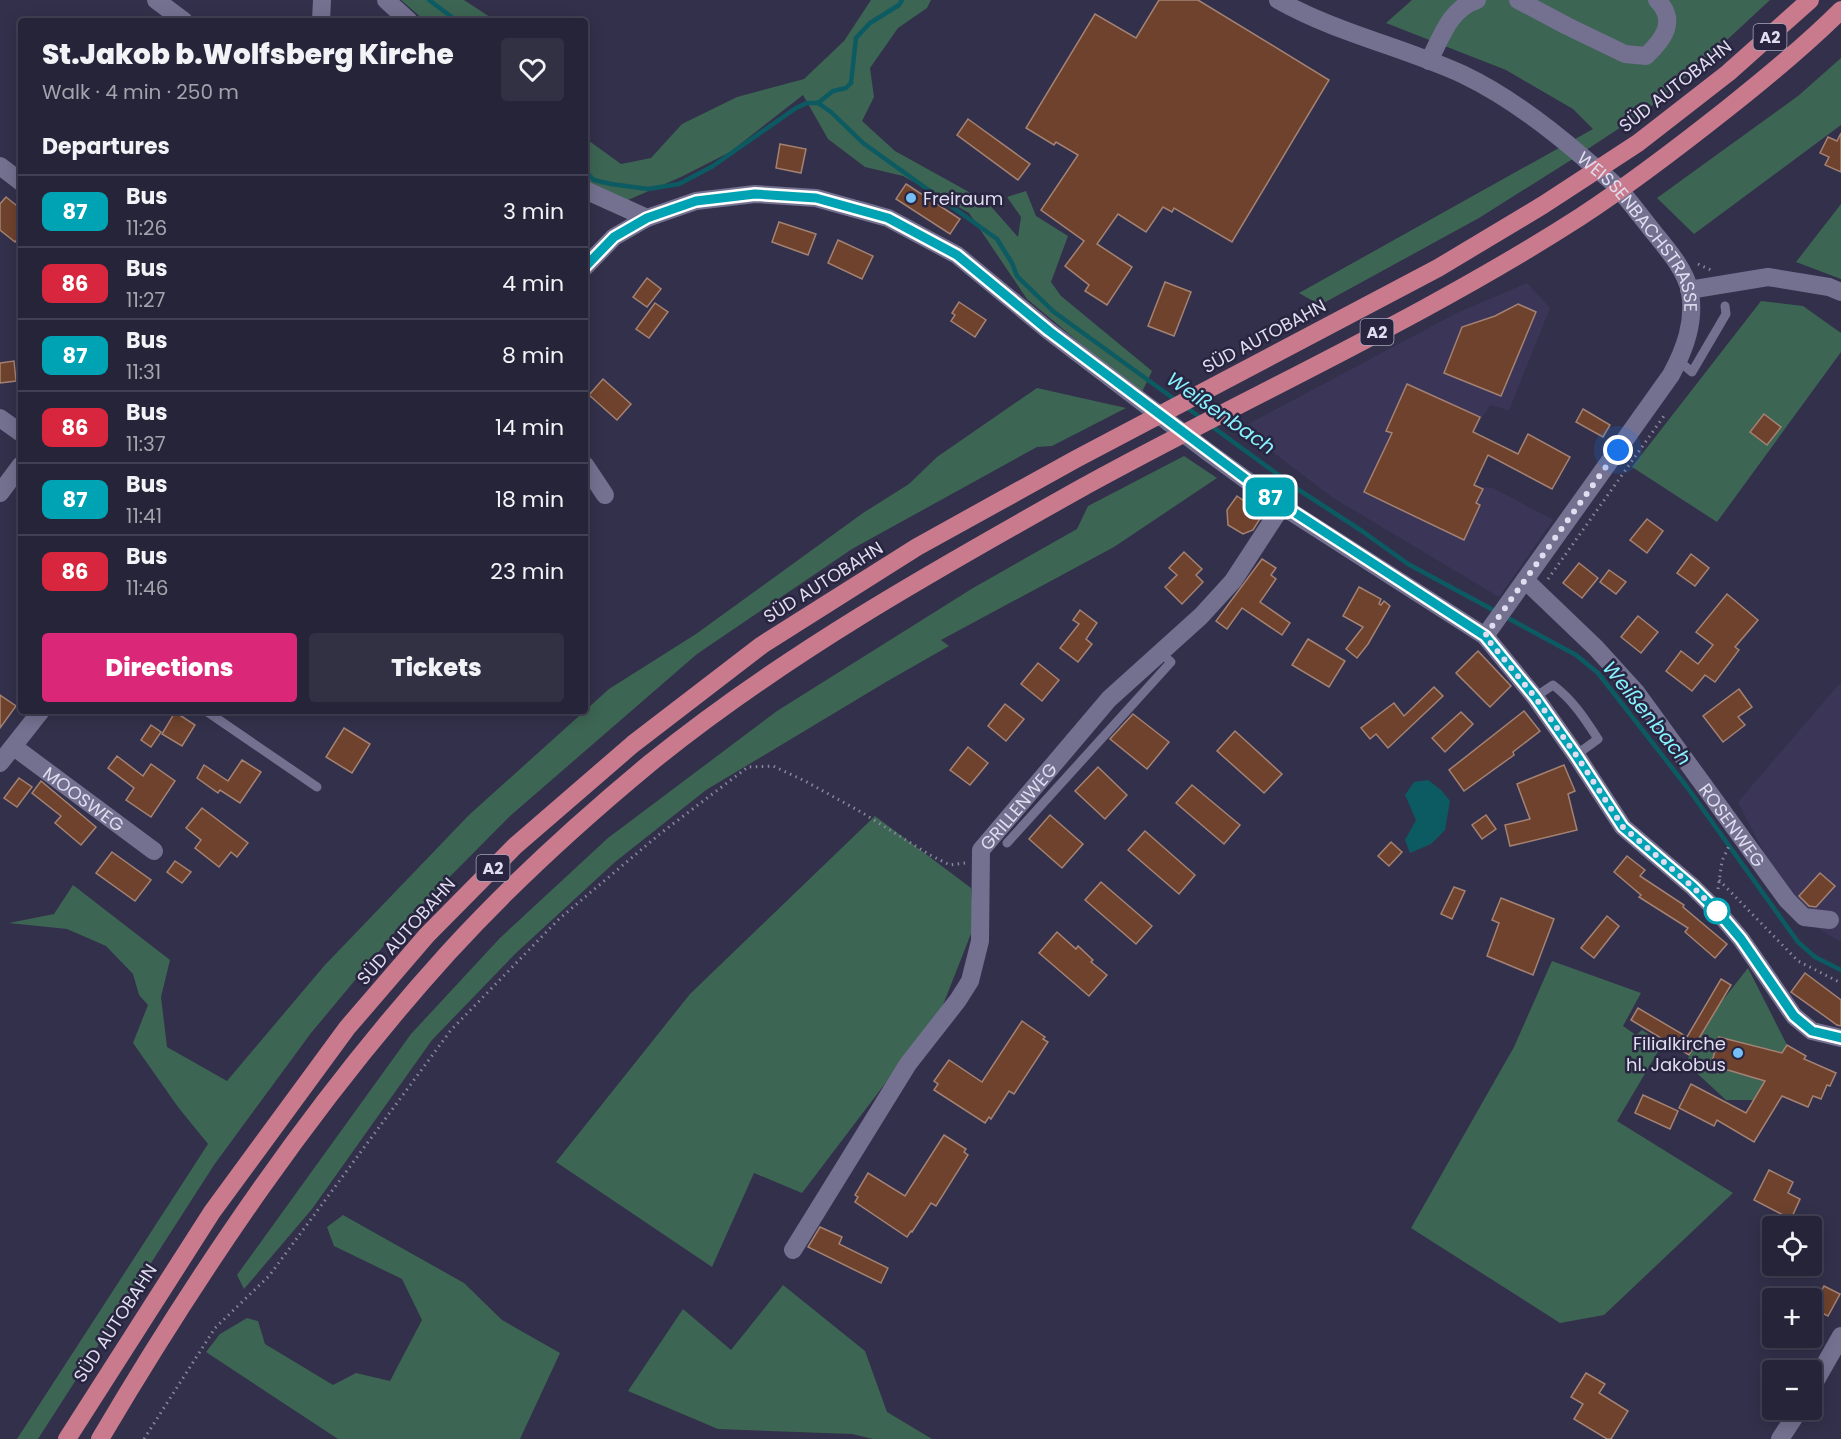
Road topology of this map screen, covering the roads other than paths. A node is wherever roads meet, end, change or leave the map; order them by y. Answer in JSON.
{"nodes":[{"id":1,"x":156,"y":0,"type":"edge"},
{"id":2,"x":322,"y":0,"type":"edge"},
{"id":3,"x":386,"y":0,"type":"edge"},
{"id":4,"x":1278,"y":0,"type":"edge"},
{"id":5,"x":1477,"y":0,"type":"edge"},
{"id":6,"x":1518,"y":0,"type":"edge"},
{"id":7,"x":1657,"y":0,"type":"edge"},
{"id":8,"x":1810,"y":0,"type":"edge"},
{"id":9,"x":1841,"y":10,"type":"edge"},
{"id":10,"x":180,"y":18,"type":"edge"},
{"id":11,"x":321,"y":18,"type":"edge"},
{"id":12,"x":406,"y":18,"type":"edge"},
{"id":13,"x":1841,"y":20,"type":"edge"},
{"id":14,"x":1816,"y":34,"type":"junction"},
{"id":15,"x":1429,"y":61,"type":"junction"},
{"id":16,"x":0,"y":166,"type":"edge"},
{"id":17,"x":18,"y":180,"type":"edge"},
{"id":18,"x":588,"y":191,"type":"edge"},
{"id":19,"x":647,"y":218,"type":"junction"},
{"id":20,"x":588,"y":264,"type":"edge"},
{"id":21,"x":1689,"y":290,"type":"junction"},
{"id":22,"x":1841,"y":292,"type":"edge"},
{"id":23,"x":1725,"y":306,"type":"dead end"},
{"id":24,"x":1678,"y":361,"type":"junction"},
{"id":25,"x":0,"y":418,"type":"edge"},
{"id":26,"x":18,"y":431,"type":"edge"},
{"id":27,"x":18,"y":469,"type":"edge"},
{"id":28,"x":588,"y":470,"type":"edge"},
{"id":29,"x":0,"y":493,"type":"edge"},
{"id":30,"x":605,"y":495,"type":"dead end"},
{"id":31,"x":1282,"y":506,"type":"junction"},
{"id":32,"x":1525,"y":580,"type":"junction"},
{"id":33,"x":1485,"y":636,"type":"junction"},
{"id":34,"x":1160,"y":652,"type":"junction"},
{"id":35,"x":1535,"y":697,"type":"junction"},
{"id":36,"x":39,"y":714,"type":"edge"},
{"id":37,"x":210,"y":714,"type":"edge"},
{"id":38,"x":14,"y":747,"type":"junction"},
{"id":39,"x":1576,"y":755,"type":"junction"},
{"id":40,"x":0,"y":763,"type":"edge"},
{"id":41,"x":317,"y":787,"type":"dead end"},
{"id":42,"x":1007,"y":843,"type":"dead end"},
{"id":43,"x":154,"y":851,"type":"dead end"},
{"id":44,"x":1830,"y":920,"type":"dead end"},
{"id":45,"x":1841,"y":1038,"type":"edge"},
{"id":46,"x":793,"y":1250,"type":"dead end"},
{"id":47,"x":1841,"y":1336,"type":"edge"},
{"id":48,"x":1822,"y":1369,"type":"edge"},
{"id":49,"x":1792,"y":1420,"type":"edge"},
{"id":50,"x":67,"y":1439,"type":"edge"},
{"id":51,"x":100,"y":1439,"type":"edge"},
{"id":52,"x":1780,"y":1439,"type":"edge"}],
"edges":[{"from":1,"to":10,"type":"main road"},
{"from":2,"to":11,"type":"main road"},
{"from":3,"to":12,"type":"main road"},
{"from":4,"to":15,"type":"main road","name":"WEISSENBACHSTRASSE"},
{"from":5,"to":15,"type":"main road"},
{"from":6,"to":7,"type":"main road"},
{"from":8,"to":50,"type":"highway","name":"SÜD AUTOBAHN","number":"A2"},
{"from":9,"to":14,"type":"highway","number":"A2"},
{"from":13,"to":14,"type":"highway"},
{"from":14,"to":51,"type":"highway","number":"A2"},
{"from":15,"to":21,"type":"main road","name":"WEISSENBACHSTRASSE"},
{"from":16,"to":17,"type":"main road"},
{"from":18,"to":19,"type":"main road"},
{"from":19,"to":20,"type":"main road"},
{"from":19,"to":31,"type":"main road"},
{"from":21,"to":22,"type":"main road"},
{"from":21,"to":24,"type":"main road","name":"WEISSENBACHSTRASSE"},
{"from":23,"to":24,"type":"lane"},
{"from":24,"to":32,"type":"main road","name":"WEISSENBACHSTRASSE"},
{"from":25,"to":26,"type":"main road"},
{"from":27,"to":29,"type":"main road"},
{"from":28,"to":30,"type":"main road"},
{"from":31,"to":33,"type":"main road"},
{"from":31,"to":34,"type":"main road","name":"GRILLENWEG"},
{"from":32,"to":33,"type":"main road","name":"WEISSENBACHSTRASSE"},
{"from":32,"to":44,"type":"main road","name":"ROSENWEG"},
{"from":33,"to":35,"type":"main road"},
{"from":34,"to":42,"type":"lane"},
{"from":34,"to":46,"type":"main road","name":"GRILLENWEG"},
{"from":35,"to":39,"type":"main road"},
{"from":35,"to":39,"type":"lane"},
{"from":36,"to":38,"type":"main road"},
{"from":37,"to":41,"type":"lane"},
{"from":38,"to":40,"type":"main road"},
{"from":38,"to":43,"type":"main road","name":"MOOSWEG"},
{"from":39,"to":45,"type":"main road"},
{"from":47,"to":48,"type":"main road"},
{"from":49,"to":52,"type":"main road"}]}
